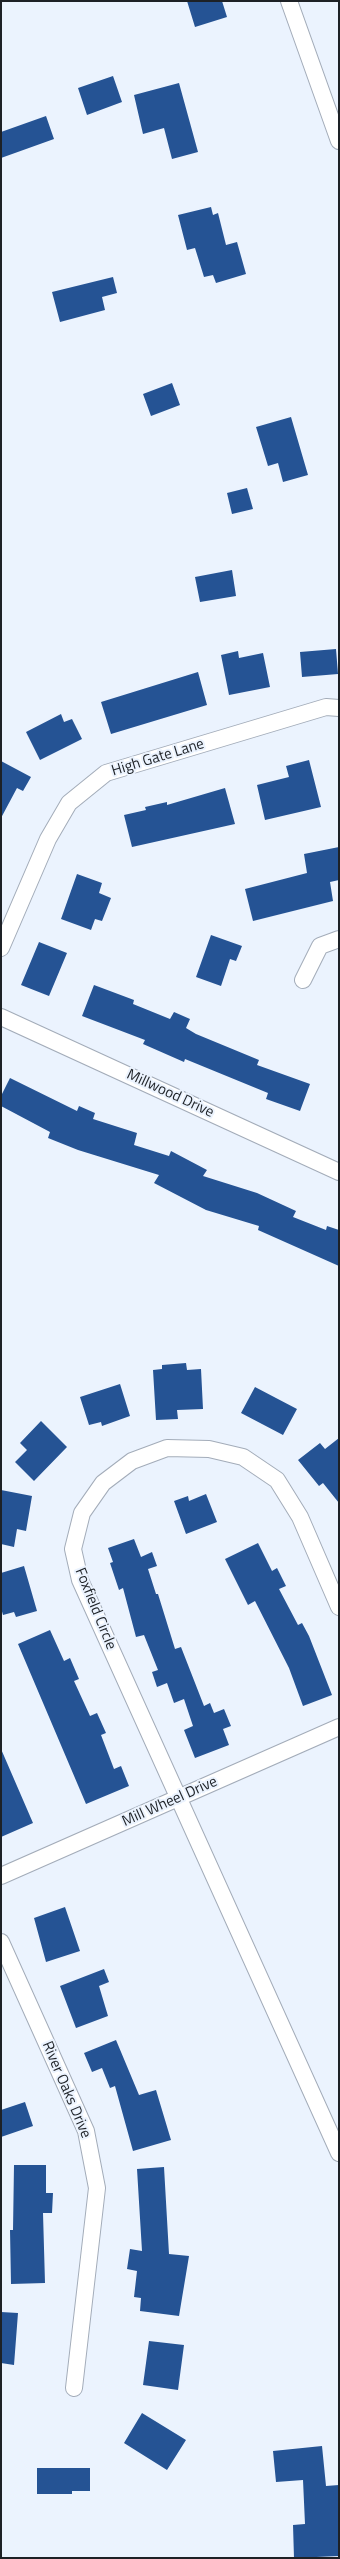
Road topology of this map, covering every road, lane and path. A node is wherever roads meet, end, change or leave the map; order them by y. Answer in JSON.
{"nodes":[{"id":1,"x":289,"y":1,"type":"edge"},
{"id":2,"x":339,"y":141,"type":"edge"},
{"id":3,"x":339,"y":708,"type":"edge"},
{"id":4,"x":339,"y":939,"type":"edge"},
{"id":5,"x":1,"y":948,"type":"edge"},
{"id":6,"x":303,"y":980,"type":"dead end"},
{"id":7,"x":1,"y":1016,"type":"edge"},
{"id":8,"x":339,"y":1172,"type":"edge"},
{"id":9,"x":339,"y":1607,"type":"edge"},
{"id":10,"x":339,"y":1727,"type":"edge"},
{"id":11,"x":178,"y":1799,"type":"junction"},
{"id":12,"x":1,"y":1876,"type":"edge"},
{"id":13,"x":1,"y":1942,"type":"edge"},
{"id":14,"x":339,"y":2153,"type":"edge"},
{"id":15,"x":74,"y":2388,"type":"dead end"}],
"edges":[{"from":1,"to":2,"type":"street"},
{"from":3,"to":5,"type":"street","name":"High Gate Lane"},
{"from":4,"to":6,"type":"street"},
{"from":7,"to":8,"type":"street","name":"Millwood Drive"},
{"from":9,"to":11,"type":"street","name":"Foxfield Circle"},
{"from":10,"to":11,"type":"street","name":"Mill Wheel Drive"},
{"from":11,"to":12,"type":"street","name":"Mill Wheel Drive"},
{"from":11,"to":14,"type":"street","name":"Foxfield Circle"},
{"from":13,"to":15,"type":"street","name":"River Oaks Drive"}]}
